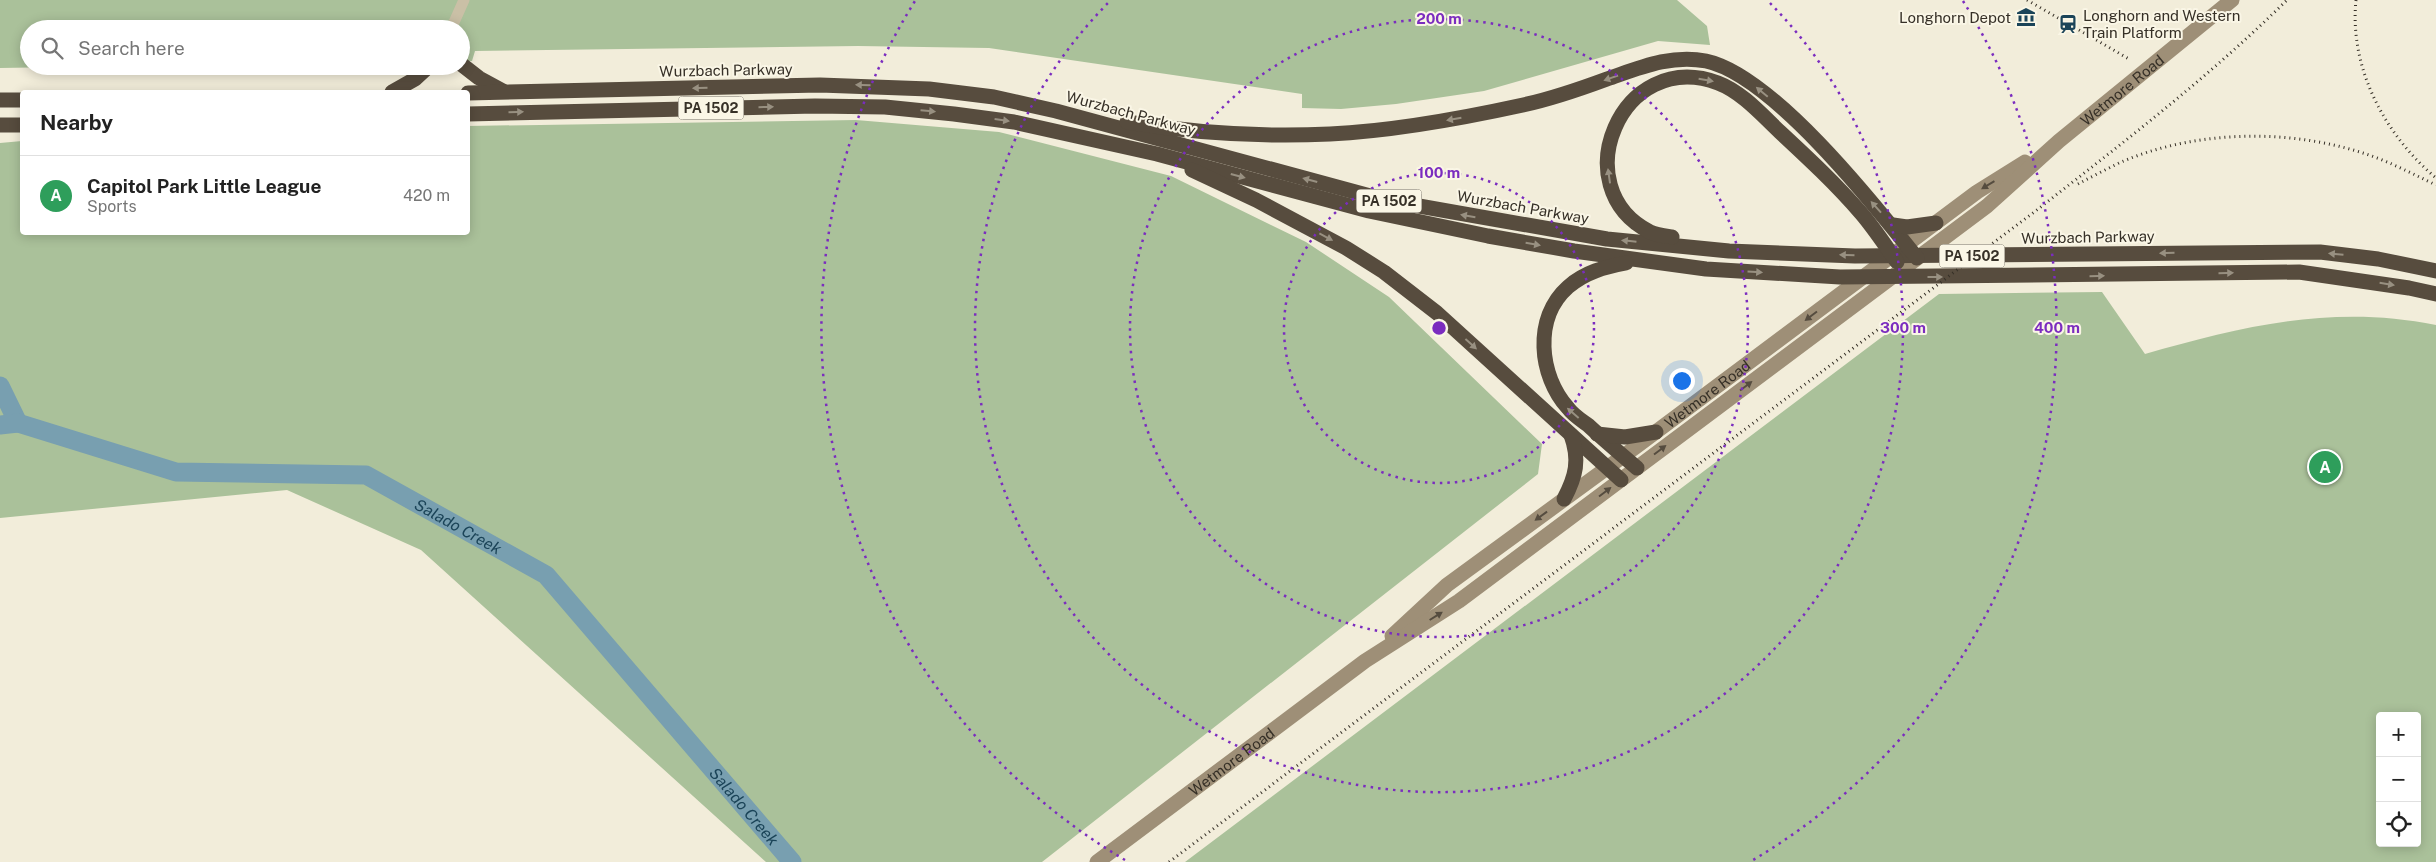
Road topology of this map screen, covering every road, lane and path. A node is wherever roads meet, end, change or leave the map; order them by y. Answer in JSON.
{"nodes":[{"id":1,"x":464,"y":0,"type":"edge"},
{"id":2,"x":2232,"y":0,"type":"edge"},
{"id":3,"x":455,"y":20,"type":"edge"},
{"id":4,"x":470,"y":71,"type":"edge"},
{"id":5,"x":419,"y":75,"type":"edge"},
{"id":6,"x":396,"y":90,"type":"edge"},
{"id":7,"x":504,"y":92,"type":"junction"},
{"id":8,"x":470,"y":93,"type":"edge"},
{"id":9,"x":0,"y":100,"type":"edge"},
{"id":10,"x":20,"y":100,"type":"edge"},
{"id":11,"x":1056,"y":111,"type":"junction"},
{"id":12,"x":470,"y":114,"type":"edge"},
{"id":13,"x":20,"y":124,"type":"edge"},
{"id":14,"x":0,"y":125,"type":"edge"},
{"id":15,"x":2059,"y":142,"type":"junction"},
{"id":16,"x":1157,"y":154,"type":"junction"},
{"id":17,"x":1866,"y":219,"type":"junction"},
{"id":18,"x":1936,"y":222,"type":"junction"},
{"id":19,"x":1893,"y":225,"type":"junction"},
{"id":20,"x":1907,"y":245,"type":"junction"},
{"id":21,"x":1730,"y":251,"type":"junction"},
{"id":22,"x":1893,"y":256,"type":"junction"},
{"id":23,"x":1917,"y":258,"type":"junction"},
{"id":24,"x":1638,"y":260,"type":"junction"},
{"id":25,"x":1902,"y":269,"type":"junction"},
{"id":26,"x":2436,"y":271,"type":"edge"},
{"id":27,"x":1860,"y":280,"type":"junction"},
{"id":28,"x":2436,"y":294,"type":"edge"},
{"id":29,"x":1570,"y":432,"type":"junction"},
{"id":30,"x":1656,"y":432,"type":"junction"},
{"id":31,"x":1598,"y":434,"type":"junction"},
{"id":32,"x":1623,"y":456,"type":"junction"},
{"id":33,"x":1608,"y":467,"type":"junction"},
{"id":34,"x":1637,"y":468,"type":"junction"},
{"id":35,"x":1621,"y":480,"type":"junction"},
{"id":36,"x":1564,"y":499,"type":"junction"},
{"id":37,"x":1365,"y":661,"type":"junction"},
{"id":38,"x":1097,"y":862,"type":"edge"}],
"edges":[{"from":1,"to":3,"type":"street"},
{"from":2,"to":15,"type":"main road","name":"Wetmore Road"},
{"from":4,"to":7,"type":"highway"},
{"from":5,"to":6,"type":"highway"},
{"from":7,"to":8,"type":"highway","name":"Wurzbach Parkway","number":"PA 1502"},
{"from":11,"to":7,"type":"highway","name":"Wurzbach Parkway","number":"PA 1502","one_way":true},
{"from":9,"to":10,"type":"highway"},
{"from":19,"to":11,"type":"highway","one_way":true},
{"from":21,"to":11,"type":"highway","name":"Wurzbach Parkway","number":"PA 1502","one_way":true},
{"from":12,"to":16,"type":"highway","number":"PA 1502","one_way":true},
{"from":13,"to":14,"type":"highway"},
{"from":15,"to":18,"type":"main road","name":"Wetmore Road","one_way":true},
{"from":15,"to":23,"type":"main road","name":"Wetmore Road"},
{"from":16,"to":24,"type":"highway","number":"PA 1502","one_way":true},
{"from":16,"to":29,"type":"highway","one_way":true},
{"from":21,"to":17,"type":"highway","one_way":true},
{"from":17,"to":22,"type":"highway"},
{"from":17,"to":27,"type":"highway"},
{"from":18,"to":19,"type":"highway"},
{"from":18,"to":20,"type":"main road","name":"Wetmore Road"},
{"from":19,"to":20,"type":"highway"},
{"from":20,"to":22,"type":"main road","name":"Wetmore Road"},
{"from":20,"to":23,"type":"highway"},
{"from":26,"to":21,"type":"highway","name":"Wurzbach Parkway","number":"PA 1502","one_way":true},
{"from":22,"to":25,"type":"highway"},
{"from":22,"to":27,"type":"main road","name":"Wetmore Road"},
{"from":23,"to":25,"type":"main road","name":"Wetmore Road"},
{"from":24,"to":28,"type":"highway","number":"PA 1502","one_way":true},
{"from":31,"to":24,"type":"highway","one_way":true},
{"from":34,"to":25,"type":"main road","name":"Wetmore Road","one_way":true},
{"from":27,"to":30,"type":"main road","name":"Wetmore Road","one_way":true},
{"from":29,"to":33,"type":"highway"},
{"from":29,"to":36,"type":"highway"},
{"from":30,"to":31,"type":"highway"},
{"from":30,"to":32,"type":"main road","name":"Wetmore Road"},
{"from":31,"to":32,"type":"highway"},
{"from":32,"to":33,"type":"main road","name":"Wetmore Road"},
{"from":32,"to":34,"type":"highway"},
{"from":33,"to":35,"type":"highway"},
{"from":33,"to":36,"type":"main road","name":"Wetmore Road"},
{"from":34,"to":35,"type":"main road","name":"Wetmore Road"},
{"from":37,"to":35,"type":"main road","name":"Wetmore Road","one_way":true},
{"from":36,"to":37,"type":"main road","name":"Wetmore Road","one_way":true},
{"from":37,"to":38,"type":"main road","name":"Wetmore Road"}]}
